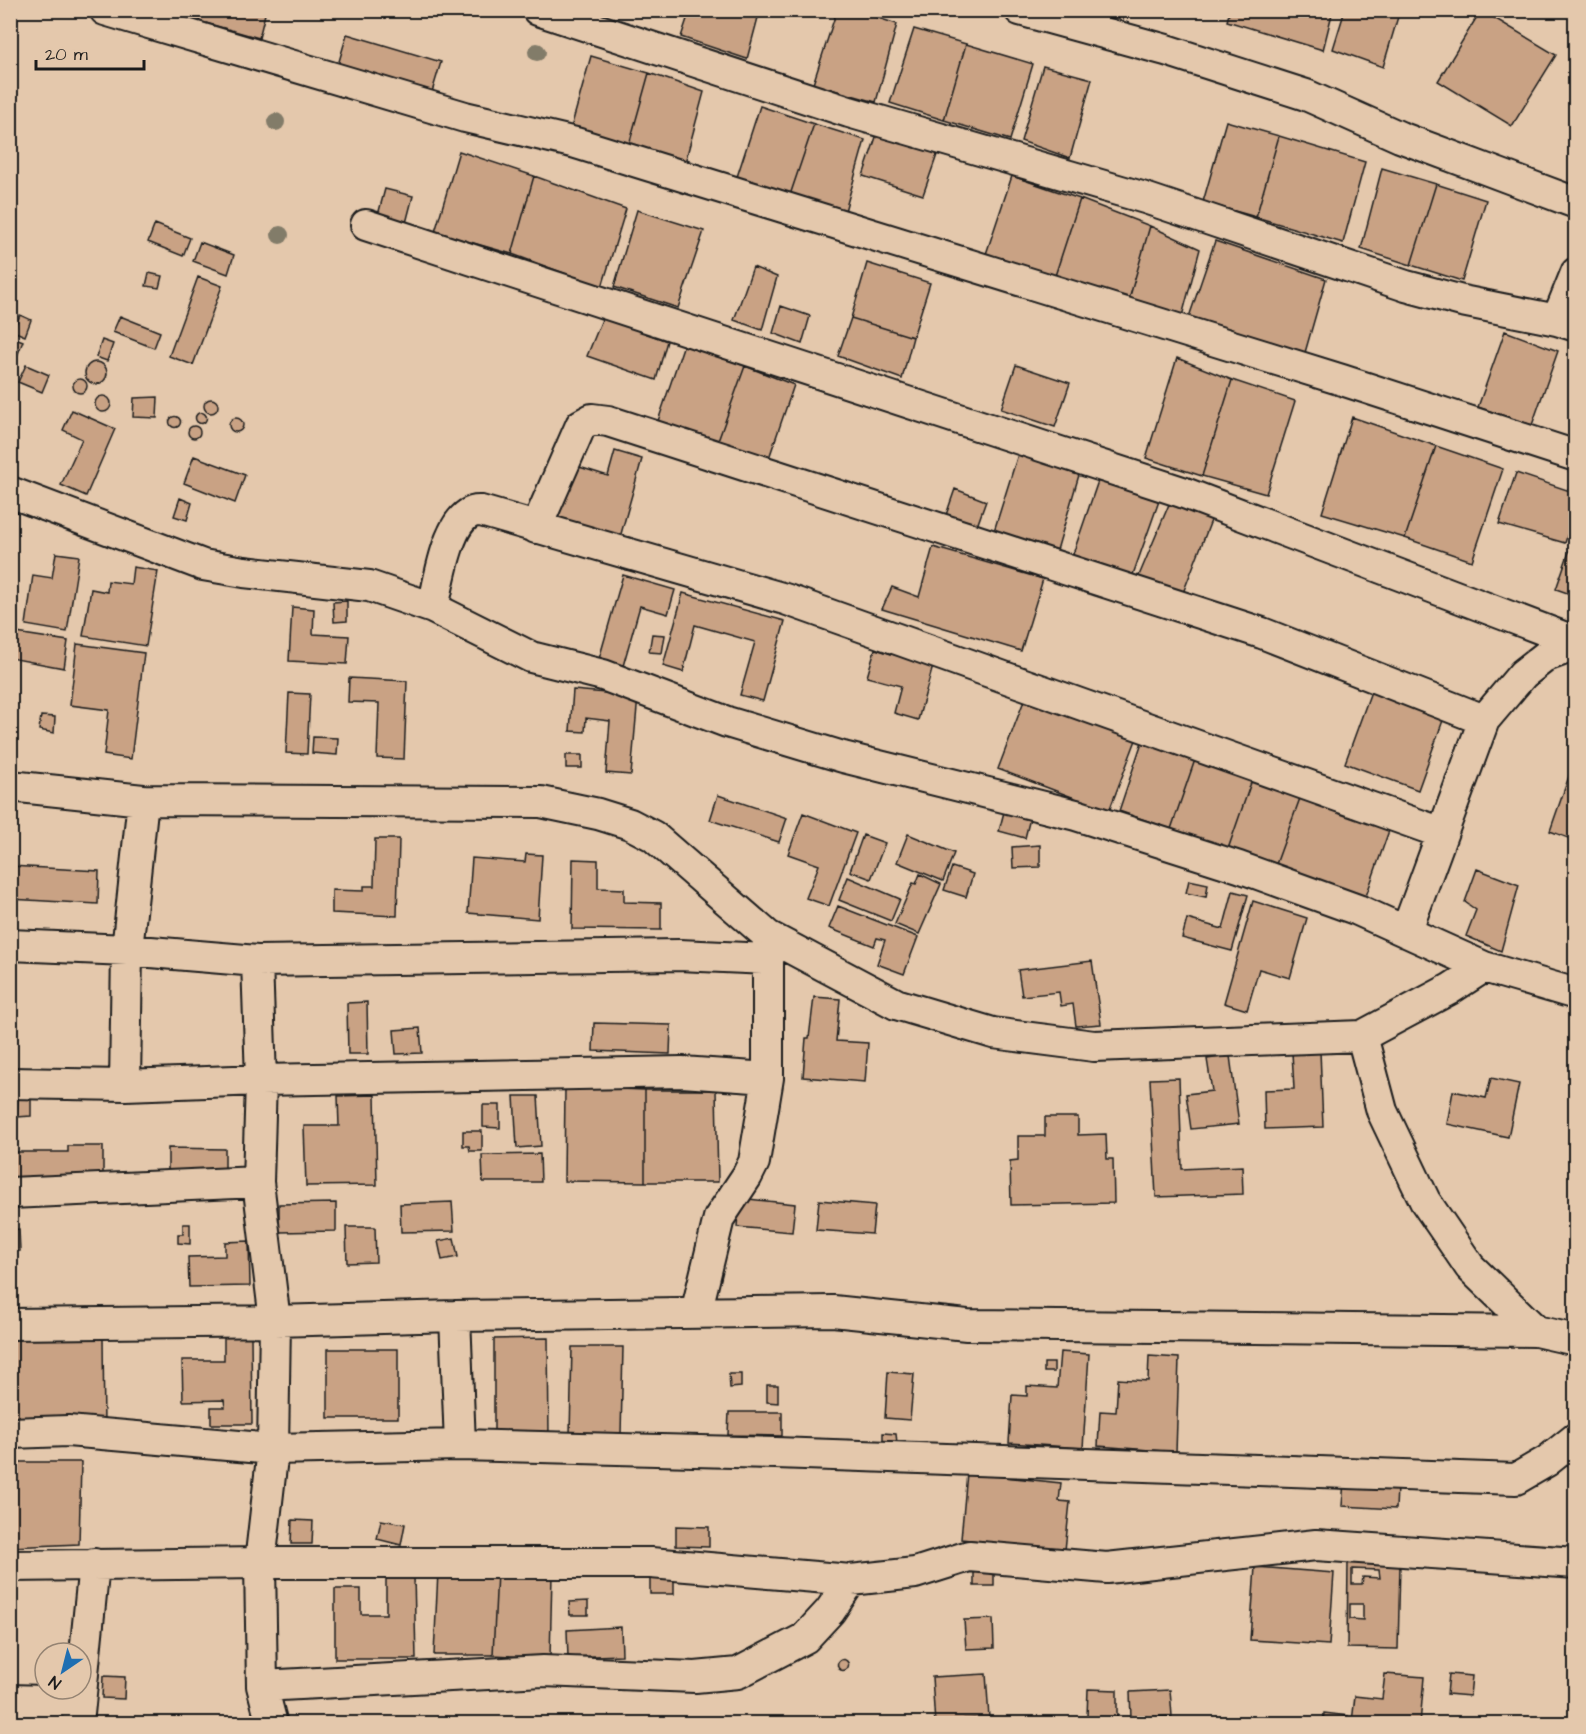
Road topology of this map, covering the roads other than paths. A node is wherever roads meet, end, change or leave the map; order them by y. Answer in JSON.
{"nodes":[{"id":1,"x":105,"y":10,"type":"edge"},
{"id":2,"x":538,"y":10,"type":"edge"},
{"id":3,"x":1020,"y":10,"type":"edge"},
{"id":4,"x":1575,"y":203,"type":"edge"},
{"id":5,"x":366,"y":225,"type":"dead end"},
{"id":6,"x":1575,"y":273,"type":"edge"},
{"id":7,"x":1566,"y":323,"type":"edge"},
{"id":8,"x":1575,"y":456,"type":"edge"},
{"id":9,"x":10,"y":492,"type":"edge"},
{"id":10,"x":536,"y":528,"type":"junction"},
{"id":11,"x":433,"y":608,"type":"junction"},
{"id":12,"x":1575,"y":644,"type":"edge"},
{"id":13,"x":1484,"y":720,"type":"junction"},
{"id":14,"x":10,"y":786,"type":"edge"},
{"id":15,"x":143,"y":800,"type":"junction"},
{"id":16,"x":1442,"y":833,"type":"junction"},
{"id":17,"x":1406,"y":932,"type":"junction"},
{"id":18,"x":10,"y":945,"type":"edge"},
{"id":19,"x":768,"y":947,"type":"junction"},
{"id":20,"x":127,"y":950,"type":"junction"},
{"id":21,"x":257,"y":960,"type":"junction"},
{"id":22,"x":1484,"y":967,"type":"junction"},
{"id":23,"x":1575,"y":994,"type":"edge"},
{"id":24,"x":1362,"y":1036,"type":"junction"},
{"id":25,"x":768,"y":1078,"type":"junction"},
{"id":26,"x":261,"y":1080,"type":"junction"},
{"id":27,"x":10,"y":1083,"type":"edge"},
{"id":28,"x":125,"y":1085,"type":"junction"},
{"id":29,"x":258,"y":1182,"type":"junction"},
{"id":30,"x":10,"y":1193,"type":"edge"},
{"id":31,"x":696,"y":1313,"type":"junction"},
{"id":32,"x":455,"y":1316,"type":"junction"},
{"id":33,"x":275,"y":1321,"type":"junction"},
{"id":34,"x":10,"y":1323,"type":"edge"},
{"id":35,"x":1536,"y":1331,"type":"junction"},
{"id":36,"x":1575,"y":1340,"type":"edge"},
{"id":37,"x":10,"y":1433,"type":"edge"},
{"id":38,"x":1575,"y":1437,"type":"edge"},
{"id":39,"x":460,"y":1444,"type":"junction"},
{"id":40,"x":273,"y":1449,"type":"junction"},
{"id":41,"x":260,"y":1563,"type":"junction"},
{"id":42,"x":1575,"y":1563,"type":"edge"},
{"id":43,"x":94,"y":1564,"type":"junction"},
{"id":44,"x":10,"y":1566,"type":"edge"},
{"id":45,"x":852,"y":1580,"type":"junction"},
{"id":46,"x":262,"y":1686,"type":"junction"},
{"id":47,"x":10,"y":1700,"type":"edge"},
{"id":48,"x":79,"y":1713,"type":"edge"},
{"id":49,"x":272,"y":1724,"type":"edge"}],
"edges":[{"from":1,"to":8,"type":"street"},
{"from":2,"to":7,"type":"street"},
{"from":3,"to":4,"type":"street"},
{"from":5,"to":12,"type":"street"},
{"from":6,"to":7,"type":"street"},
{"from":9,"to":11,"type":"street"},
{"from":10,"to":11,"type":"street"},
{"from":10,"to":13,"type":"street"},
{"from":10,"to":16,"type":"street"},
{"from":11,"to":17,"type":"street"},
{"from":12,"to":13,"type":"street"},
{"from":13,"to":16,"type":"street"},
{"from":14,"to":15,"type":"street"},
{"from":15,"to":19,"type":"street"},
{"from":15,"to":20,"type":"street"},
{"from":16,"to":17,"type":"street"},
{"from":17,"to":22,"type":"street"},
{"from":18,"to":20,"type":"street"},
{"from":19,"to":21,"type":"street"},
{"from":19,"to":24,"type":"street"},
{"from":19,"to":25,"type":"street"},
{"from":20,"to":21,"type":"street"},
{"from":20,"to":28,"type":"street"},
{"from":21,"to":26,"type":"street"},
{"from":22,"to":23,"type":"street"},
{"from":22,"to":24,"type":"street"},
{"from":24,"to":35,"type":"street"},
{"from":25,"to":26,"type":"street"},
{"from":25,"to":31,"type":"street"},
{"from":26,"to":28,"type":"street"},
{"from":26,"to":29,"type":"street"},
{"from":27,"to":28,"type":"street"},
{"from":29,"to":30,"type":"street"},
{"from":29,"to":33,"type":"street"},
{"from":31,"to":32,"type":"street"},
{"from":31,"to":35,"type":"street"},
{"from":32,"to":33,"type":"street"},
{"from":32,"to":39,"type":"street"},
{"from":33,"to":34,"type":"street"},
{"from":33,"to":40,"type":"street"},
{"from":35,"to":36,"type":"street"},
{"from":37,"to":40,"type":"street"},
{"from":38,"to":39,"type":"street"},
{"from":39,"to":40,"type":"street"},
{"from":40,"to":41,"type":"street"},
{"from":41,"to":43,"type":"street"},
{"from":41,"to":45,"type":"street"},
{"from":41,"to":46,"type":"street"},
{"from":42,"to":45,"type":"street"},
{"from":43,"to":44,"type":"street"},
{"from":43,"to":48,"type":"street"},
{"from":45,"to":46,"type":"street"},
{"from":46,"to":49,"type":"street"},
{"from":47,"to":48,"type":"street"}]}
